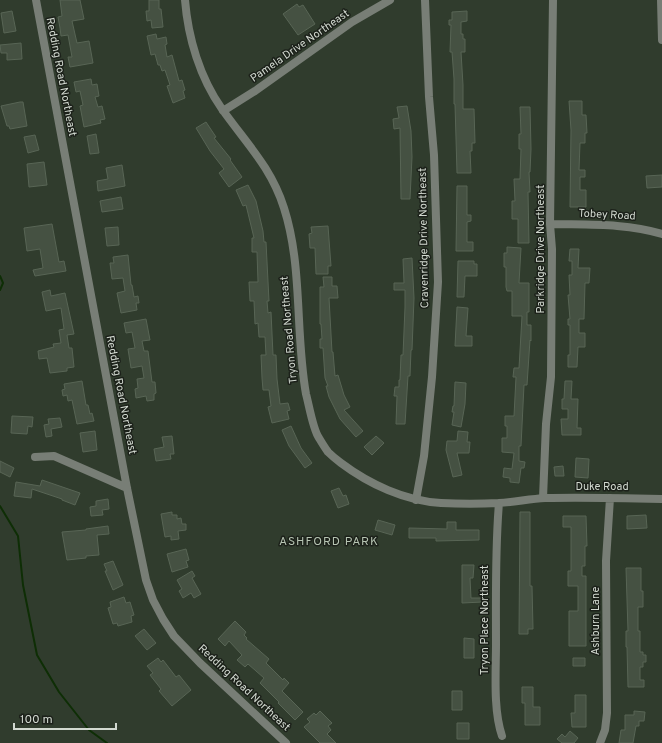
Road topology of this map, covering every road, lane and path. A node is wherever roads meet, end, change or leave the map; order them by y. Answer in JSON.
{"nodes":[{"id":1,"x":36,"y":0,"type":"edge"},
{"id":2,"x":185,"y":0,"type":"edge"},
{"id":3,"x":390,"y":0,"type":"edge"},
{"id":4,"x":425,"y":0,"type":"edge"},
{"id":5,"x":553,"y":0,"type":"edge"},
{"id":6,"x":661,"y":0,"type":"edge"},
{"id":7,"x":662,"y":40,"type":"edge"},
{"id":8,"x":223,"y":110,"type":"junction"},
{"id":9,"x":550,"y":224,"type":"junction"},
{"id":10,"x":661,"y":232,"type":"edge"},
{"id":11,"x":35,"y":457,"type":"dead end"},
{"id":12,"x":127,"y":488,"type":"junction"},
{"id":13,"x":543,"y":498,"type":"junction"},
{"id":14,"x":610,"y":498,"type":"junction"},
{"id":15,"x":662,"y":498,"type":"edge"},
{"id":16,"x":416,"y":500,"type":"junction"},
{"id":17,"x":499,"y":503,"type":"junction"},
{"id":18,"x":502,"y":736,"type":"dead end"},
{"id":19,"x":286,"y":743,"type":"edge"},
{"id":20,"x":600,"y":743,"type":"edge"}],
"edges":[{"from":1,"to":12,"type":"street","name":"Redding Road Northeast"},
{"from":2,"to":8,"type":"street","name":"Tryon Road Northeast"},
{"from":3,"to":8,"type":"street","name":"Pamela Drive Northeast"},
{"from":4,"to":16,"type":"street","name":"Cravenridge Drive Northeast"},
{"from":5,"to":9,"type":"street","name":"Parkridge Drive Northeast"},
{"from":6,"to":7,"type":"street"},
{"from":8,"to":16,"type":"street","name":"Tryon Road Northeast"},
{"from":9,"to":10,"type":"street","name":"Tobey Road"},
{"from":9,"to":13,"type":"street","name":"Parkridge Drive Northeast"},
{"from":11,"to":12,"type":"street"},
{"from":12,"to":19,"type":"street","name":"Redding Road Northeast"},
{"from":13,"to":14,"type":"street","name":"Duke Road"},
{"from":13,"to":17,"type":"street","name":"Tryon Road Northeast"},
{"from":14,"to":15,"type":"street","name":"Duke Road"},
{"from":14,"to":20,"type":"street","name":"Ashburn Lane"},
{"from":16,"to":17,"type":"street","name":"Tryon Road Northeast"},
{"from":17,"to":18,"type":"street","name":"Tryon Place Northeast"}]}
